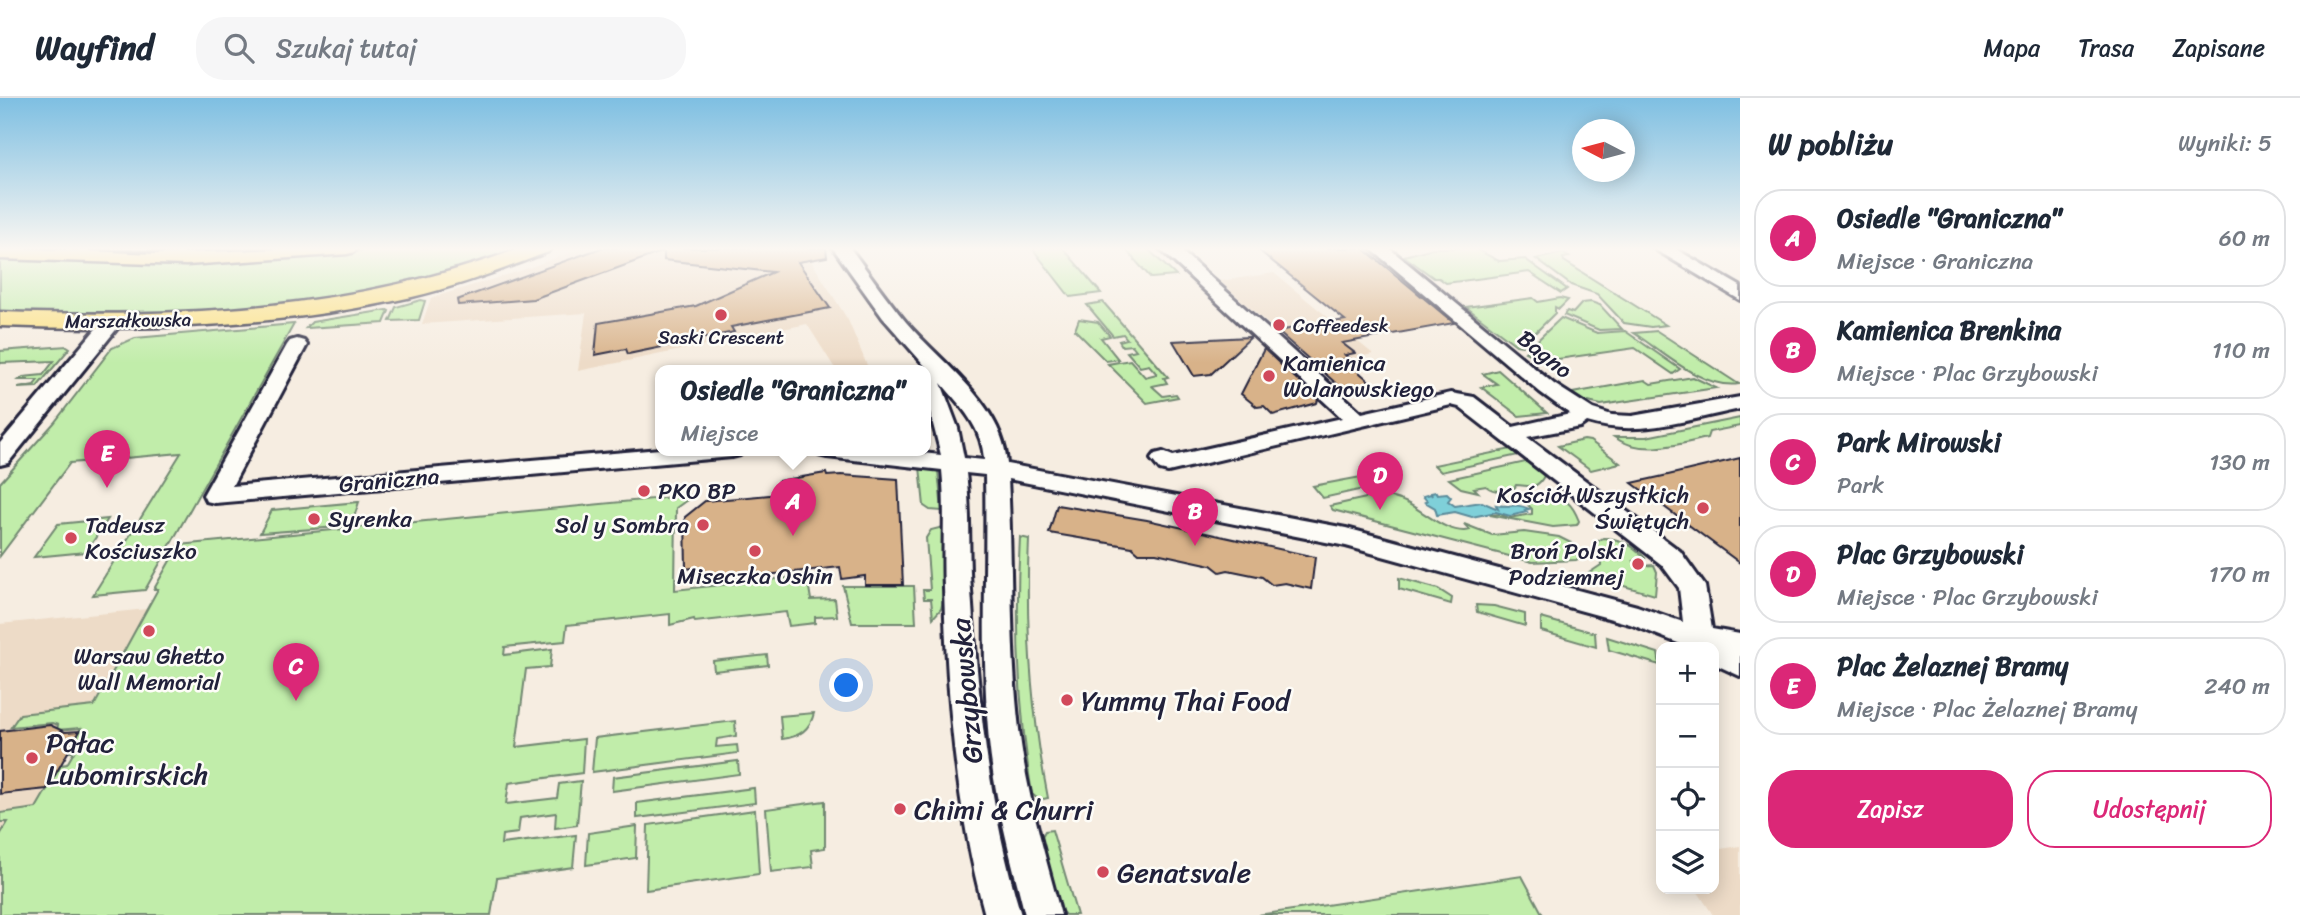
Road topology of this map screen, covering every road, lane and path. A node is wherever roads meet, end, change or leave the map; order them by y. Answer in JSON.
{"nodes":[{"id":1,"x":419,"y":286,"type":"edge"},
{"id":2,"x":870,"y":286,"type":"edge"},
{"id":3,"x":1209,"y":286,"type":"edge"},
{"id":4,"x":1424,"y":286,"type":"edge"},
{"id":5,"x":0,"y":319,"type":"edge"},
{"id":6,"x":111,"y":322,"type":"junction"},
{"id":7,"x":906,"y":333,"type":"junction"},
{"id":8,"x":297,"y":345,"type":"dead end"},
{"id":9,"x":922,"y":365,"type":"edge"},
{"id":10,"x":931,"y":387,"type":"edge"},
{"id":11,"x":1740,"y":403,"type":"edge"},
{"id":12,"x":1585,"y":414,"type":"junction"},
{"id":13,"x":1357,"y":420,"type":"junction"},
{"id":14,"x":1510,"y":434,"type":"junction"},
{"id":15,"x":663,"y":456,"type":"edge"},
{"id":16,"x":886,"y":456,"type":"edge"},
{"id":17,"x":0,"y":458,"type":"edge"},
{"id":18,"x":1163,"y":460,"type":"dead end"},
{"id":19,"x":955,"y":463,"type":"junction"},
{"id":20,"x":996,"y":468,"type":"junction"},
{"id":21,"x":1698,"y":642,"type":"edge"},
{"id":22,"x":1706,"y":642,"type":"edge"},
{"id":23,"x":1716,"y":642,"type":"edge"},
{"id":24,"x":1740,"y":645,"type":"edge"},
{"id":25,"x":1719,"y":653,"type":"edge"},
{"id":26,"x":1740,"y":665,"type":"edge"},
{"id":27,"x":1003,"y":915,"type":"edge"},
{"id":28,"x":1043,"y":915,"type":"edge"}],
"edges":[{"from":1,"to":6,"type":"main road","name":"Marszałkowska"},
{"from":2,"to":7,"type":"street"},
{"from":3,"to":13,"type":"street"},
{"from":4,"to":12,"type":"street","name":"Bagno"},
{"from":5,"to":6,"type":"main road","name":"Marszałkowska"},
{"from":6,"to":17,"type":"street"},
{"from":7,"to":9,"type":"street","name":"Grzybowska"},
{"from":7,"to":20,"type":"street","name":"Grzybowska"},
{"from":8,"to":15,"type":"street","name":"Graniczna"},
{"from":10,"to":19,"type":"street","name":"Grzybowska"},
{"from":11,"to":12,"type":"street"},
{"from":12,"to":14,"type":"street"},
{"from":13,"to":14,"type":"street"},
{"from":13,"to":18,"type":"street"},
{"from":14,"to":22,"type":"street"},
{"from":16,"to":19,"type":"street"},
{"from":19,"to":20,"type":"street"},
{"from":19,"to":27,"type":"street","name":"Grzybowska"},
{"from":20,"to":21,"type":"street"},
{"from":20,"to":28,"type":"street","name":"Grzybowska"},
{"from":23,"to":24,"type":"street"},
{"from":25,"to":26,"type":"street"}]}
